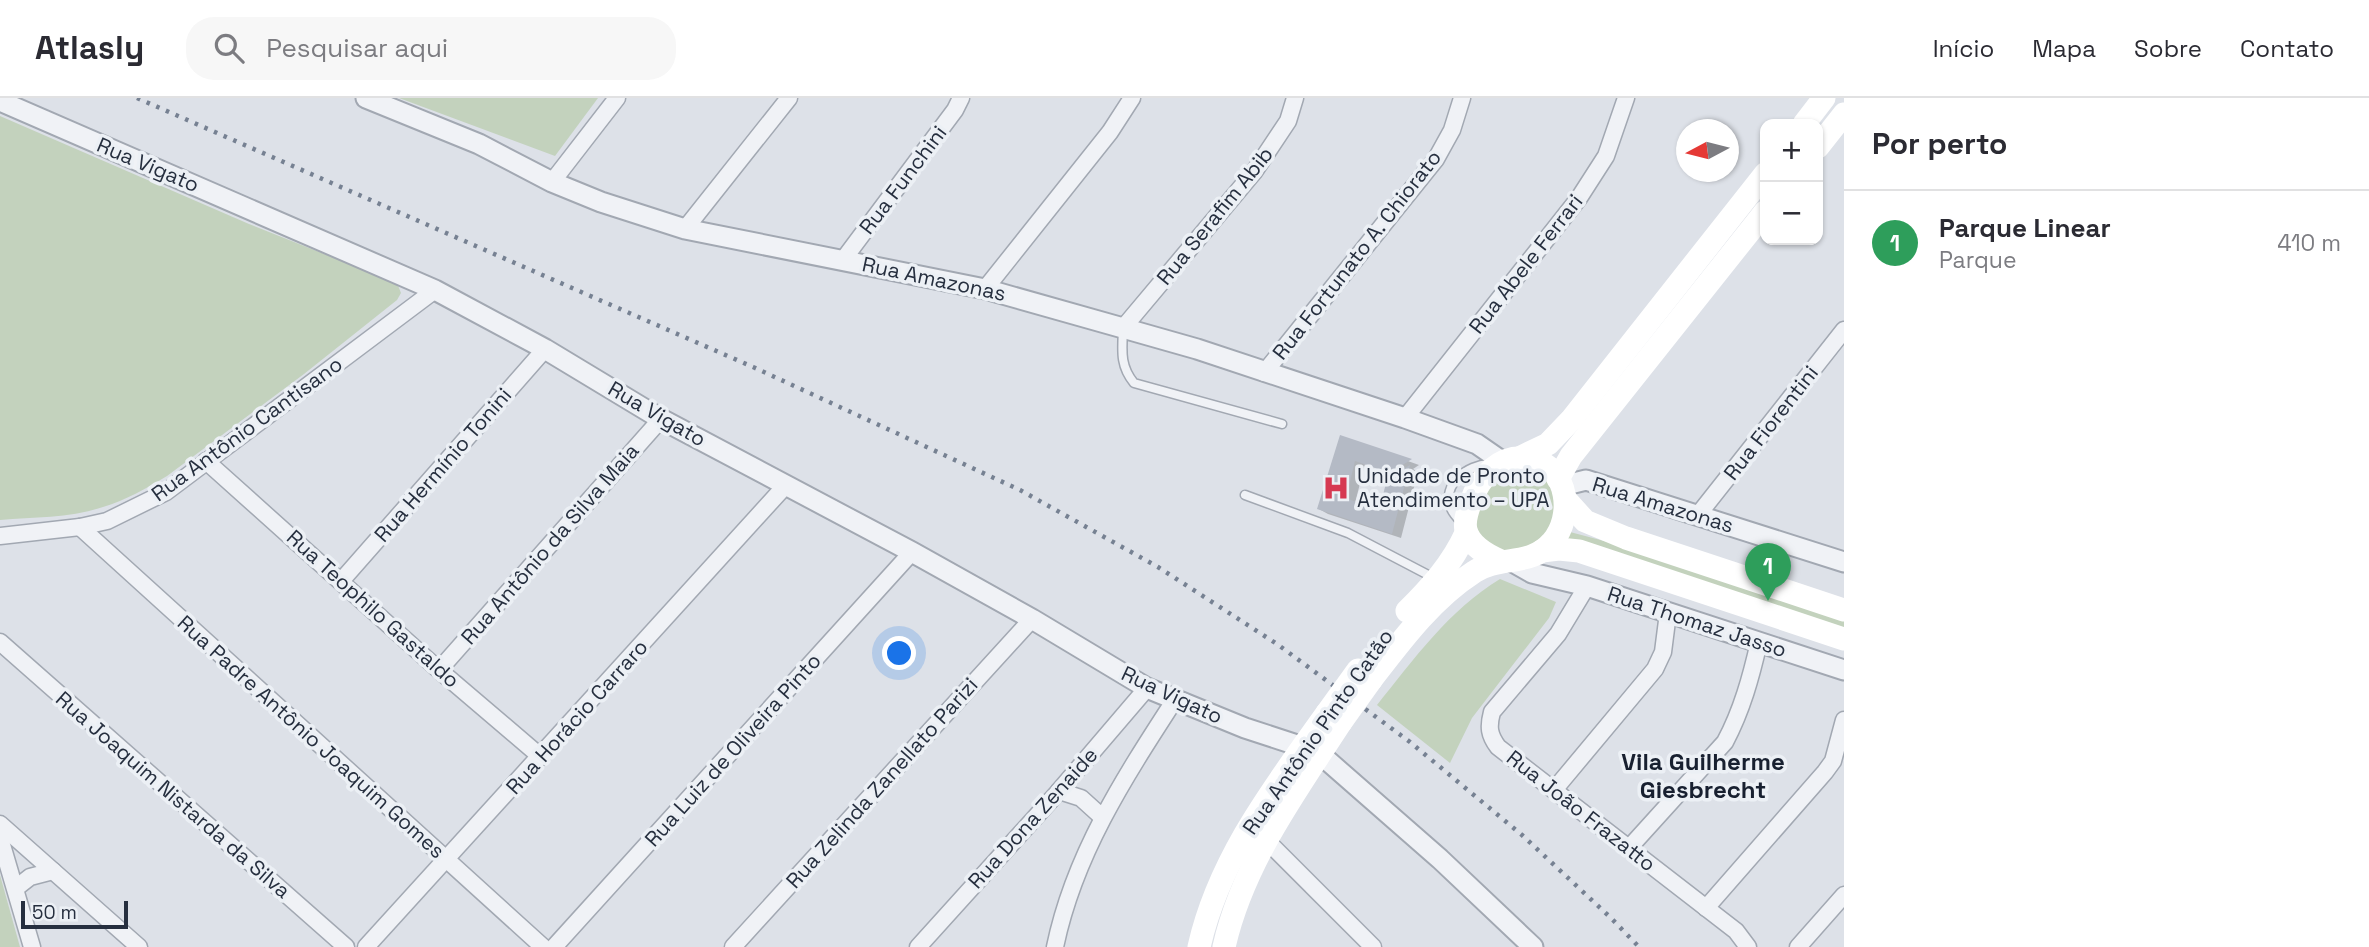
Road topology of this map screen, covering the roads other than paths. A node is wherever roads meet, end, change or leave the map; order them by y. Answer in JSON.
{"nodes":[{"id":1,"x":366,"y":98,"type":"edge"},
{"id":2,"x":618,"y":98,"type":"edge"},
{"id":3,"x":789,"y":98,"type":"edge"},
{"id":4,"x":961,"y":98,"type":"edge"},
{"id":5,"x":1132,"y":98,"type":"edge"},
{"id":6,"x":1295,"y":98,"type":"edge"},
{"id":7,"x":1462,"y":98,"type":"edge"},
{"id":8,"x":1626,"y":98,"type":"edge"},
{"id":9,"x":1824,"y":98,"type":"edge"},
{"id":10,"x":0,"y":101,"type":"edge"},
{"id":11,"x":1844,"y":114,"type":"edge"},
{"id":12,"x":1808,"y":119,"type":"edge"},
{"id":13,"x":1823,"y":141,"type":"edge"},
{"id":14,"x":1760,"y":180,"type":"edge"},
{"id":15,"x":552,"y":182,"type":"junction"},
{"id":16,"x":1760,"y":218,"type":"edge"},
{"id":17,"x":685,"y":229,"type":"junction"},
{"id":18,"x":843,"y":260,"type":"junction"},
{"id":19,"x":985,"y":289,"type":"junction"},
{"id":20,"x":435,"y":290,"type":"junction"},
{"id":21,"x":1124,"y":328,"type":"junction"},
{"id":22,"x":1844,"y":330,"type":"edge"},
{"id":23,"x":545,"y":349,"type":"junction"},
{"id":24,"x":1264,"y":373,"type":"junction"},
{"id":25,"x":1405,"y":418,"type":"junction"},
{"id":26,"x":661,"y":419,"type":"junction"},
{"id":27,"x":1282,"y":424,"type":"dead end"},
{"id":28,"x":206,"y":461,"type":"junction"},
{"id":29,"x":1507,"y":461,"type":"junction"},
{"id":30,"x":786,"y":485,"type":"junction"},
{"id":31,"x":1562,"y":489,"type":"junction"},
{"id":32,"x":1245,"y":495,"type":"dead end"},
{"id":33,"x":1698,"y":515,"type":"junction"},
{"id":34,"x":80,"y":527,"type":"junction"},
{"id":35,"x":1466,"y":530,"type":"junction"},
{"id":36,"x":0,"y":536,"type":"edge"},
{"id":37,"x":912,"y":552,"type":"junction"},
{"id":38,"x":1521,"y":557,"type":"junction"},
{"id":39,"x":1844,"y":562,"type":"edge"},
{"id":40,"x":342,"y":580,"type":"junction"},
{"id":41,"x":1438,"y":580,"type":"junction"},
{"id":42,"x":1587,"y":586,"type":"junction"},
{"id":43,"x":1844,"y":610,"type":"edge"},
{"id":44,"x":1668,"y":613,"type":"junction"},
{"id":45,"x":1032,"y":619,"type":"junction"},
{"id":46,"x":1844,"y":639,"type":"edge"},
{"id":47,"x":0,"y":642,"type":"edge"},
{"id":48,"x":1759,"y":642,"type":"junction"},
{"id":49,"x":439,"y":670,"type":"junction"},
{"id":50,"x":1844,"y":670,"type":"edge"},
{"id":51,"x":1365,"y":675,"type":"junction"},
{"id":52,"x":1147,"y":688,"type":"junction"},
{"id":53,"x":1174,"y":701,"type":"junction"},
{"id":54,"x":1844,"y":720,"type":"edge"},
{"id":55,"x":1311,"y":750,"type":"junction"},
{"id":56,"x":541,"y":757,"type":"junction"},
{"id":57,"x":1554,"y":790,"type":"junction"},
{"id":58,"x":1059,"y":791,"type":"junction"},
{"id":59,"x":1102,"y":817,"type":"junction"},
{"id":60,"x":0,"y":824,"type":"edge"},
{"id":61,"x":0,"y":838,"type":"edge"},
{"id":62,"x":1266,"y":840,"type":"junction"},
{"id":63,"x":1629,"y":848,"type":"junction"},
{"id":64,"x":446,"y":859,"type":"junction"},
{"id":65,"x":53,"y":872,"type":"junction"},
{"id":66,"x":16,"y":888,"type":"junction"},
{"id":67,"x":1844,"y":895,"type":"edge"},
{"id":68,"x":1706,"y":908,"type":"junction"},
{"id":69,"x":32,"y":947,"type":"edge"},
{"id":70,"x":139,"y":947,"type":"edge"},
{"id":71,"x":346,"y":947,"type":"edge"},
{"id":72,"x":366,"y":947,"type":"edge"},
{"id":73,"x":543,"y":947,"type":"edge"},
{"id":74,"x":554,"y":947,"type":"edge"},
{"id":75,"x":733,"y":947,"type":"edge"},
{"id":76,"x":918,"y":947,"type":"edge"},
{"id":77,"x":1055,"y":947,"type":"edge"},
{"id":78,"x":1199,"y":947,"type":"edge"},
{"id":79,"x":1224,"y":947,"type":"edge"},
{"id":80,"x":1373,"y":947,"type":"edge"},
{"id":81,"x":1534,"y":947,"type":"edge"},
{"id":82,"x":1748,"y":947,"type":"edge"},
{"id":83,"x":1798,"y":947,"type":"edge"}],
"edges":[{"from":1,"to":15,"type":"street","name":"Rua Amazonas"},
{"from":2,"to":15,"type":"street"},
{"from":3,"to":17,"type":"street"},
{"from":4,"to":18,"type":"street","name":"Rua Funchini"},
{"from":5,"to":19,"type":"street"},
{"from":6,"to":21,"type":"street","name":"Rua Serafim Abib"},
{"from":7,"to":24,"type":"street","name":"Rua Fortunato A. Chiorato"},
{"from":8,"to":25,"type":"street","name":"Rua Abele Ferrari"},
{"from":9,"to":12,"type":"main road"},
{"from":10,"to":20,"type":"street","name":"Rua Vigato"},
{"from":11,"to":13,"type":"main road"},
{"from":14,"to":29,"type":"main road"},
{"from":15,"to":17,"type":"street","name":"Rua Amazonas"},
{"from":16,"to":31,"type":"main road"},
{"from":17,"to":18,"type":"street","name":"Rua Amazonas"},
{"from":18,"to":19,"type":"street","name":"Rua Amazonas"},
{"from":19,"to":21,"type":"street","name":"Rua Amazonas"},
{"from":20,"to":23,"type":"street","name":"Rua Vigato"},
{"from":20,"to":28,"type":"street","name":"Rua Antônio Cantisano"},
{"from":21,"to":24,"type":"street","name":"Rua Amazonas"},
{"from":21,"to":27,"type":"lane"},
{"from":22,"to":33,"type":"street","name":"Rua Fiorentini"},
{"from":23,"to":26,"type":"street","name":"Rua Vigato"},
{"from":23,"to":40,"type":"street","name":"Rua Hermínio Tonini"},
{"from":24,"to":25,"type":"street","name":"Rua Amazonas"},
{"from":25,"to":29,"type":"street","name":"Rua Amazonas"},
{"from":26,"to":30,"type":"street","name":"Rua Vigato"},
{"from":26,"to":49,"type":"street","name":"Rua Antônio da Silva Maia"},
{"from":28,"to":34,"type":"street","name":"Rua Antônio Cantisano"},
{"from":28,"to":40,"type":"street","name":"Rua Teophilo Gastaldo"},
{"from":29,"to":31,"type":"main road"},
{"from":29,"to":35,"type":"main road"},
{"from":30,"to":37,"type":"street","name":"Rua Vigato"},
{"from":30,"to":56,"type":"street","name":"Rua Horácio Carraro"},
{"from":31,"to":33,"type":"street","name":"Rua Amazonas"},
{"from":31,"to":38,"type":"main road"},
{"from":31,"to":43,"type":"main road"},
{"from":32,"to":41,"type":"lane"},
{"from":33,"to":39,"type":"street","name":"Rua Amazonas"},
{"from":34,"to":36,"type":"street","name":"Rua Antônio Cantisano"},
{"from":34,"to":64,"type":"street","name":"Rua Padre Antônio Joaquim Gomes"},
{"from":35,"to":38,"type":"main road"},
{"from":35,"to":41,"type":"main road","name":"Rua Antônio Pinto Catão"},
{"from":37,"to":45,"type":"street","name":"Rua Vigato"},
{"from":37,"to":74,"type":"street","name":"Rua Luiz de Oliveira Pinto"},
{"from":38,"to":42,"type":"street","name":"Rua Thomaz Jasso"},
{"from":38,"to":46,"type":"main road"},
{"from":38,"to":51,"type":"main road","name":"Rua Antônio Pinto Catão"},
{"from":40,"to":49,"type":"street","name":"Rua Teophilo Gastaldo"},
{"from":41,"to":51,"type":"main road","name":"Rua Antônio Pinto Catão"},
{"from":42,"to":44,"type":"street","name":"Rua Thomaz Jasso"},
{"from":42,"to":57,"type":"street","name":"Rua João Frazatto"},
{"from":44,"to":48,"type":"street","name":"Rua Thomaz Jasso"},
{"from":44,"to":57,"type":"street"},
{"from":45,"to":52,"type":"street","name":"Rua Vigato"},
{"from":45,"to":75,"type":"street","name":"Rua Zelinda Zanellato Parizi"},
{"from":47,"to":71,"type":"street","name":"Rua Joaquim Nistarda da Silva"},
{"from":48,"to":50,"type":"street","name":"Rua Thomaz Jasso"},
{"from":48,"to":63,"type":"street"},
{"from":49,"to":56,"type":"street","name":"Rua Teophilo Gastaldo"},
{"from":51,"to":55,"type":"main road","name":"Rua Antônio Pinto Catão","bridge":true},
{"from":52,"to":53,"type":"street","name":"Rua Vigato"},
{"from":52,"to":58,"type":"street","name":"Rua Dona Zenaide"},
{"from":53,"to":55,"type":"street","name":"Rua Vigato"},
{"from":53,"to":59,"type":"street"},
{"from":54,"to":68,"type":"street"},
{"from":55,"to":62,"type":"main road","name":"Rua Antônio Pinto Catão"},
{"from":55,"to":78,"type":"main road","name":"Rua Antônio Pinto Catão"},
{"from":55,"to":81,"type":"street","name":"Rua Vigato"},
{"from":56,"to":64,"type":"street","name":"Rua Horácio Carraro"},
{"from":57,"to":63,"type":"street","name":"Rua João Frazatto"},
{"from":58,"to":59,"type":"street"},
{"from":58,"to":76,"type":"street","name":"Rua Dona Zenaide"},
{"from":59,"to":77,"type":"street"},
{"from":60,"to":65,"type":"street"},
{"from":61,"to":66,"type":"street"},
{"from":62,"to":79,"type":"main road","name":"Rua Antônio Pinto Catão"},
{"from":62,"to":80,"type":"street"},
{"from":63,"to":68,"type":"street","name":"Rua João Frazatto"},
{"from":64,"to":72,"type":"street","name":"Rua Horácio Carraro"},
{"from":64,"to":73,"type":"street","name":"Rua Padre Antônio Joaquim Gomes"},
{"from":65,"to":66,"type":"street"},
{"from":65,"to":70,"type":"street"},
{"from":66,"to":69,"type":"street"},
{"from":67,"to":83,"type":"street"},
{"from":68,"to":82,"type":"street","name":"Rua João Frazatto"}]}
